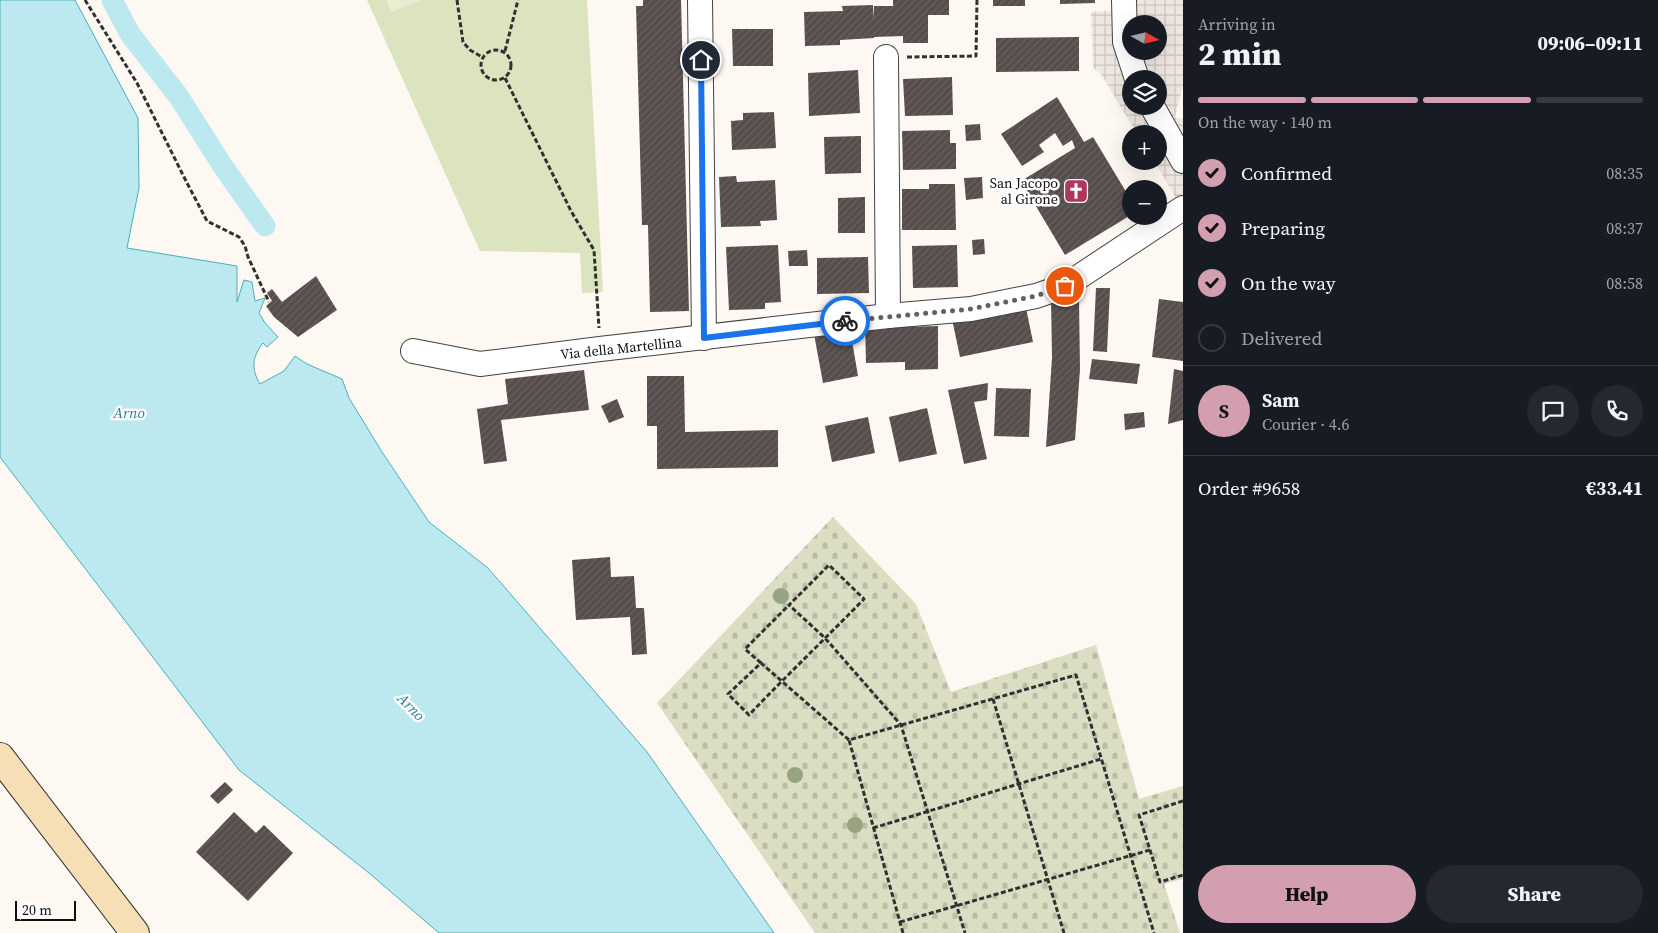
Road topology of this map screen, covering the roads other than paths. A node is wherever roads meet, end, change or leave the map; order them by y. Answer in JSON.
{"nodes":[{"id":1,"x":700,"y":0,"type":"edge"},
{"id":2,"x":1124,"y":0,"type":"edge"},
{"id":3,"x":886,"y":57,"type":"road end"},
{"id":4,"x":1134,"y":70,"type":"edge"},
{"id":5,"x":1159,"y":115,"type":"edge"},
{"id":6,"x":1175,"y":136,"type":"edge"},
{"id":7,"x":1183,"y":161,"type":"edge"},
{"id":8,"x":1183,"y":209,"type":"edge"},
{"id":9,"x":888,"y":316,"type":"junction"},
{"id":10,"x":704,"y":338,"type":"junction"},
{"id":11,"x":413,"y":351,"type":"dead end"},
{"id":12,"x":0,"y":757,"type":"edge"},
{"id":13,"x":135,"y":933,"type":"edge"}],
"edges":[{"from":1,"to":10,"type":"street"},
{"from":2,"to":4,"type":"street"},
{"from":3,"to":9,"type":"street"},
{"from":5,"to":6,"type":"street"},
{"from":6,"to":7,"type":"street"},
{"from":8,"to":9,"type":"street","name":"Via della Martellina"},
{"from":9,"to":10,"type":"street","name":"Via della Martellina"},
{"from":10,"to":11,"type":"street","name":"Via della Martellina"},
{"from":12,"to":13,"type":"main road"}]}
